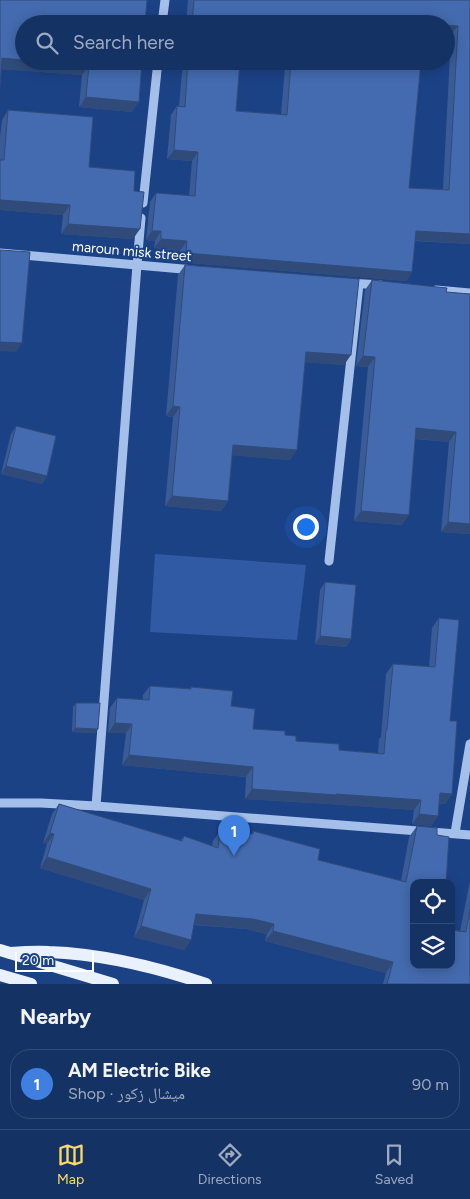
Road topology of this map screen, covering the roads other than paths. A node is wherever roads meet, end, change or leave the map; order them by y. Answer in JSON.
{"nodes":[{"id":1,"x":165,"y":0,"type":"edge"},
{"id":2,"x":163,"y":15,"type":"edge"},
{"id":3,"x":157,"y":70,"type":"edge"},
{"id":4,"x":0,"y":253,"type":"edge"},
{"id":5,"x":136,"y":265,"type":"junction"},
{"id":6,"x":204,"y":271,"type":"edge"},
{"id":7,"x":340,"y":282,"type":"edge"},
{"id":8,"x":359,"y":284,"type":"junction"},
{"id":9,"x":387,"y":286,"type":"edge"},
{"id":10,"x":424,"y":289,"type":"edge"},
{"id":11,"x":470,"y":293,"type":"edge"},
{"id":12,"x":329,"y":561,"type":"dead end"},
{"id":13,"x":470,"y":744,"type":"edge"},
{"id":14,"x":0,"y":803,"type":"edge"},
{"id":15,"x":96,"y":806,"type":"junction"},
{"id":16,"x":455,"y":833,"type":"junction"},
{"id":17,"x":470,"y":835,"type":"edge"},
{"id":18,"x":5,"y":951,"type":"edge"},
{"id":19,"x":1,"y":975,"type":"edge"},
{"id":20,"x":12,"y":984,"type":"edge"},
{"id":21,"x":31,"y":984,"type":"edge"},
{"id":22,"x":113,"y":984,"type":"edge"},
{"id":23,"x":206,"y":984,"type":"edge"}],
"edges":[{"from":1,"to":2,"type":"street"},
{"from":3,"to":5,"type":"street"},
{"from":4,"to":5,"type":"street","name":"maroun misk street"},
{"from":5,"to":6,"type":"street","name":"maroun misk street"},
{"from":5,"to":15,"type":"street"},
{"from":7,"to":8,"type":"street"},
{"from":8,"to":9,"type":"street"},
{"from":8,"to":12,"type":"street"},
{"from":10,"to":11,"type":"street"},
{"from":13,"to":16,"type":"street"},
{"from":14,"to":15,"type":"street"},
{"from":15,"to":16,"type":"street"},
{"from":16,"to":17,"type":"street"},
{"from":18,"to":22,"type":"main road"},
{"from":18,"to":23,"type":"main road"},
{"from":19,"to":20,"type":"main road"},
{"from":19,"to":21,"type":"main road"}]}
